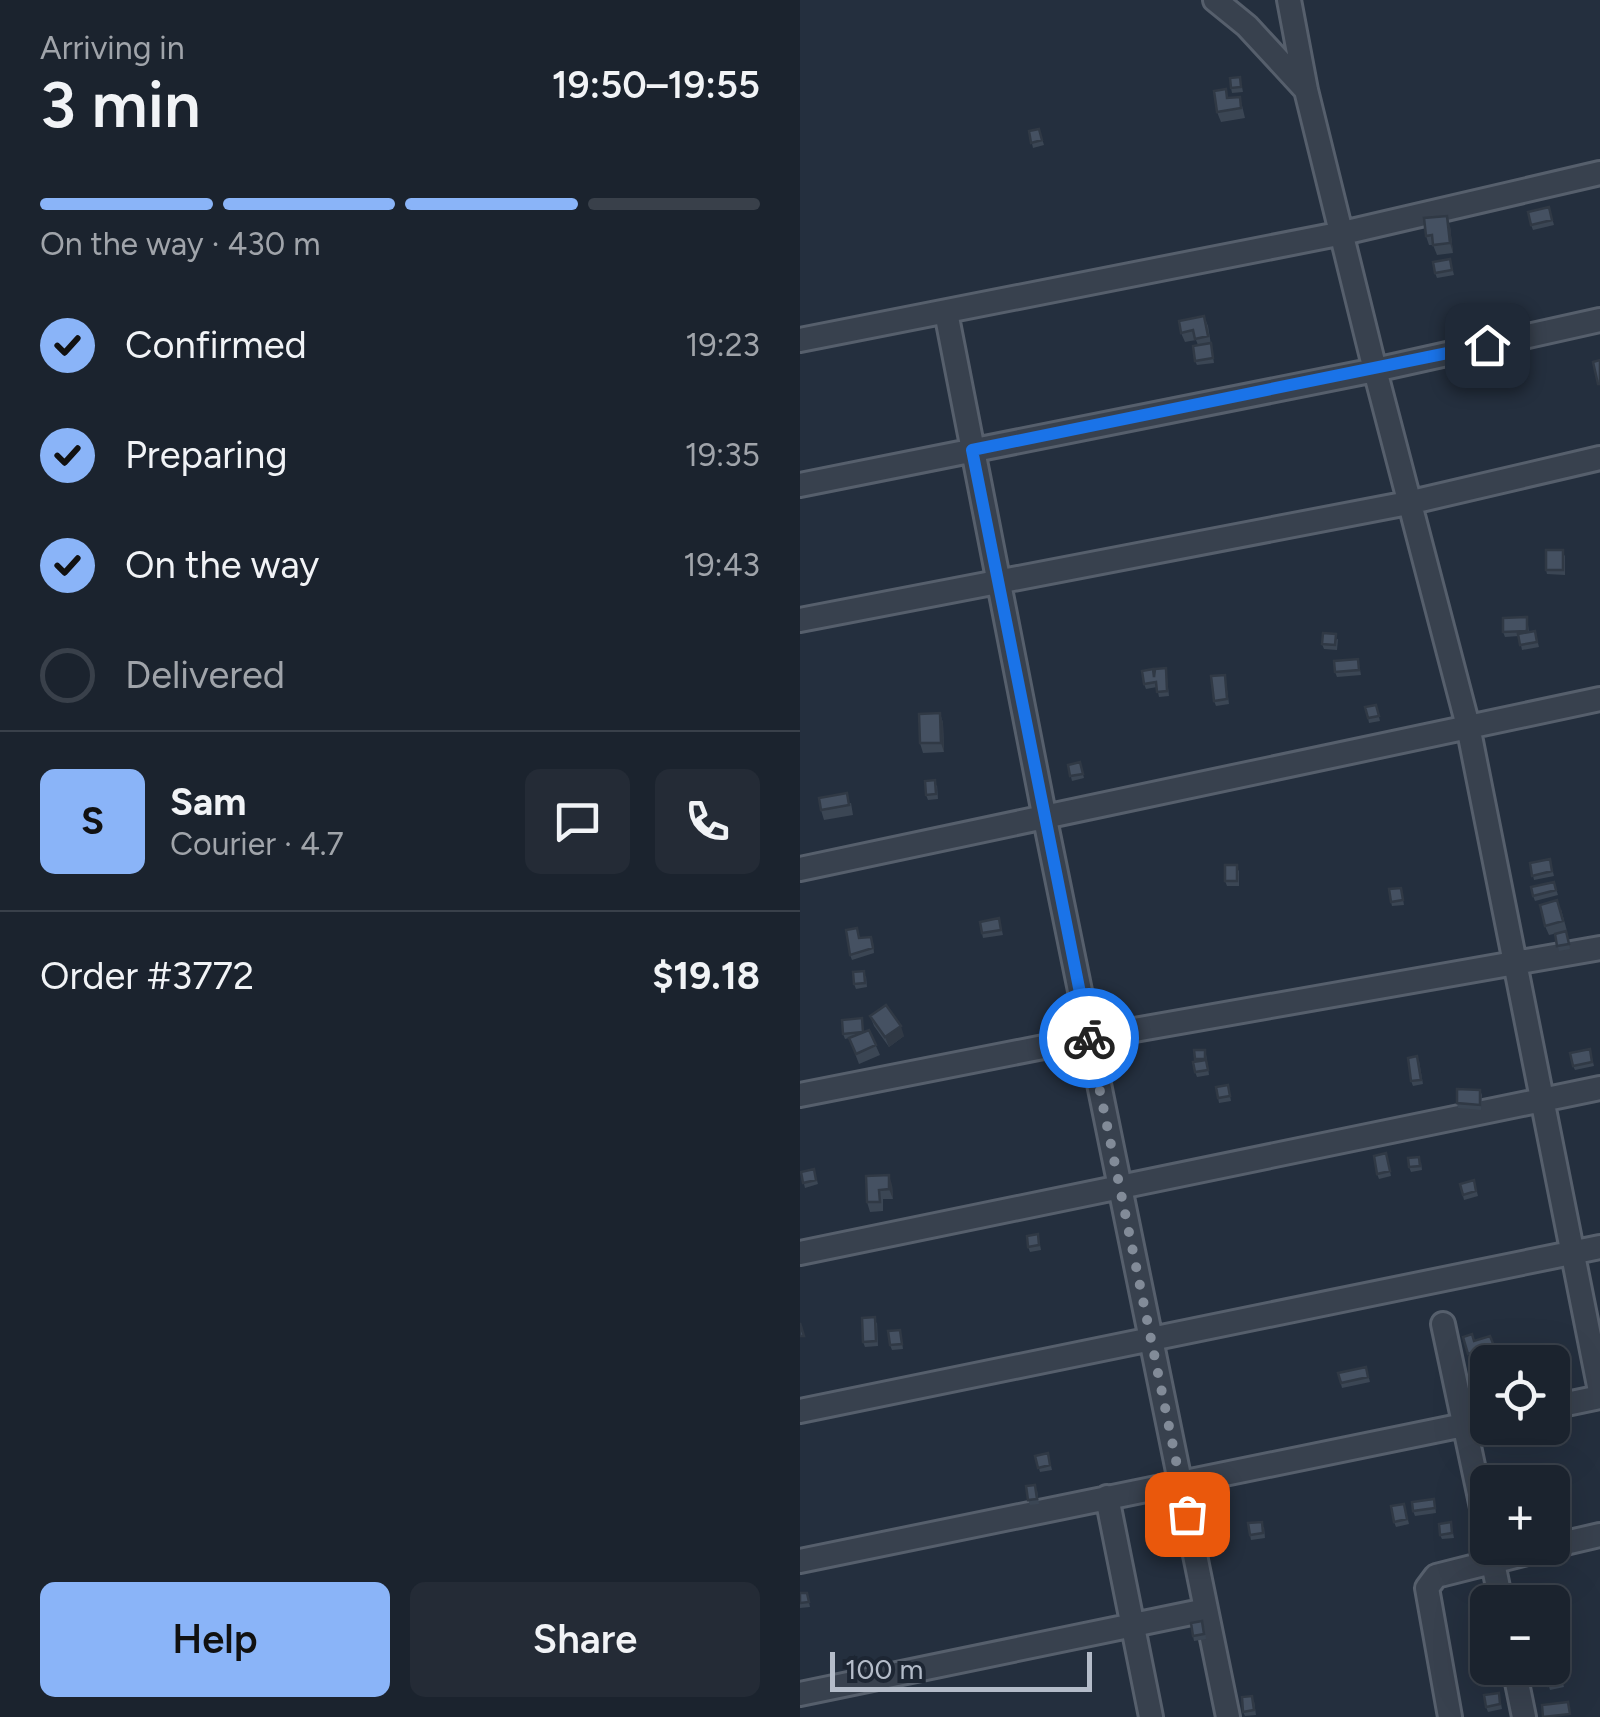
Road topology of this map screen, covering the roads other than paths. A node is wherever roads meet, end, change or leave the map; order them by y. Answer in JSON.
{"nodes":[{"id":1,"x":1215,"y":0,"type":"edge"},
{"id":2,"x":1290,"y":0,"type":"edge"},
{"id":3,"x":1306,"y":90,"type":"junction"},
{"id":4,"x":1600,"y":173,"type":"edge"},
{"id":5,"x":1343,"y":233,"type":"junction"},
{"id":6,"x":946,"y":312,"type":"junction"},
{"id":7,"x":1600,"y":320,"type":"edge"},
{"id":8,"x":800,"y":340,"type":"edge"},
{"id":9,"x":1375,"y":370,"type":"junction"},
{"id":10,"x":972,"y":450,"type":"junction"},
{"id":11,"x":1600,"y":458,"type":"edge"},
{"id":12,"x":800,"y":485,"type":"edge"},
{"id":13,"x":1408,"y":503,"type":"junction"},
{"id":14,"x":998,"y":581,"type":"junction"},
{"id":15,"x":800,"y":620,"type":"edge"},
{"id":16,"x":1600,"y":700,"type":"edge"},
{"id":17,"x":1468,"y":726,"type":"junction"},
{"id":18,"x":1045,"y":819,"type":"junction"},
{"id":19,"x":800,"y":869,"type":"edge"},
{"id":20,"x":1600,"y":948,"type":"edge"},
{"id":21,"x":1514,"y":963,"type":"junction"},
{"id":22,"x":1089,"y":1038,"type":"junction"},
{"id":23,"x":1600,"y":1088,"type":"edge"},
{"id":24,"x":800,"y":1095,"type":"edge"},
{"id":25,"x":1542,"y":1099,"type":"junction"},
{"id":26,"x":1122,"y":1188,"type":"junction"},
{"id":27,"x":1600,"y":1247,"type":"edge"},
{"id":28,"x":1573,"y":1253,"type":"junction"},
{"id":29,"x":800,"y":1254,"type":"edge"},
{"id":30,"x":1443,"y":1324,"type":"dead end"},
{"id":31,"x":1152,"y":1340,"type":"junction"},
{"id":32,"x":1600,"y":1394,"type":"edge"},
{"id":33,"x":1570,"y":1402,"type":"edge"},
{"id":34,"x":1470,"y":1405,"type":"edge"},
{"id":35,"x":800,"y":1412,"type":"edge"},
{"id":36,"x":1470,"y":1424,"type":"edge"},
{"id":37,"x":1181,"y":1482,"type":"junction"},
{"id":38,"x":1106,"y":1498,"type":"junction"},
{"id":39,"x":1600,"y":1534,"type":"edge"},
{"id":40,"x":1570,"y":1542,"type":"edge"},
{"id":41,"x":800,"y":1561,"type":"edge"},
{"id":42,"x":1470,"y":1562,"type":"edge"},
{"id":43,"x":1206,"y":1610,"type":"junction"},
{"id":44,"x":1132,"y":1624,"type":"junction"},
{"id":45,"x":1517,"y":1685,"type":"edge"},
{"id":46,"x":800,"y":1694,"type":"edge"},
{"id":47,"x":1151,"y":1717,"type":"edge"},
{"id":48,"x":1228,"y":1717,"type":"edge"},
{"id":49,"x":1450,"y":1717,"type":"edge"},
{"id":50,"x":1524,"y":1717,"type":"edge"}],
"edges":[{"from":1,"to":3,"type":"street"},
{"from":2,"to":3,"type":"street"},
{"from":3,"to":5,"type":"street"},
{"from":4,"to":5,"type":"street"},
{"from":5,"to":6,"type":"street"},
{"from":5,"to":9,"type":"street"},
{"from":6,"to":8,"type":"street"},
{"from":6,"to":10,"type":"street"},
{"from":7,"to":9,"type":"street"},
{"from":9,"to":10,"type":"street"},
{"from":9,"to":13,"type":"street"},
{"from":10,"to":12,"type":"street"},
{"from":10,"to":14,"type":"street"},
{"from":11,"to":13,"type":"street"},
{"from":13,"to":14,"type":"street"},
{"from":13,"to":17,"type":"street"},
{"from":14,"to":15,"type":"street"},
{"from":14,"to":18,"type":"street"},
{"from":16,"to":17,"type":"street"},
{"from":17,"to":18,"type":"street"},
{"from":17,"to":21,"type":"street"},
{"from":18,"to":19,"type":"street"},
{"from":18,"to":22,"type":"street"},
{"from":20,"to":21,"type":"street"},
{"from":21,"to":22,"type":"street"},
{"from":21,"to":25,"type":"street"},
{"from":22,"to":24,"type":"street"},
{"from":22,"to":26,"type":"street"},
{"from":23,"to":25,"type":"street"},
{"from":25,"to":26,"type":"street"},
{"from":25,"to":28,"type":"street"},
{"from":26,"to":29,"type":"street"},
{"from":26,"to":31,"type":"street"},
{"from":27,"to":28,"type":"street"},
{"from":28,"to":31,"type":"street"},
{"from":28,"to":32,"type":"street"},
{"from":30,"to":34,"type":"street"},
{"from":31,"to":35,"type":"street"},
{"from":31,"to":37,"type":"street"},
{"from":32,"to":33,"type":"street"},
{"from":36,"to":37,"type":"street"},
{"from":37,"to":38,"type":"street"},
{"from":37,"to":43,"type":"street"},
{"from":38,"to":41,"type":"street"},
{"from":38,"to":44,"type":"street"},
{"from":39,"to":40,"type":"street"},
{"from":42,"to":49,"type":"street"},
{"from":43,"to":44,"type":"street"},
{"from":43,"to":48,"type":"street"},
{"from":44,"to":46,"type":"street"},
{"from":44,"to":47,"type":"street"},
{"from":45,"to":50,"type":"street"}]}
